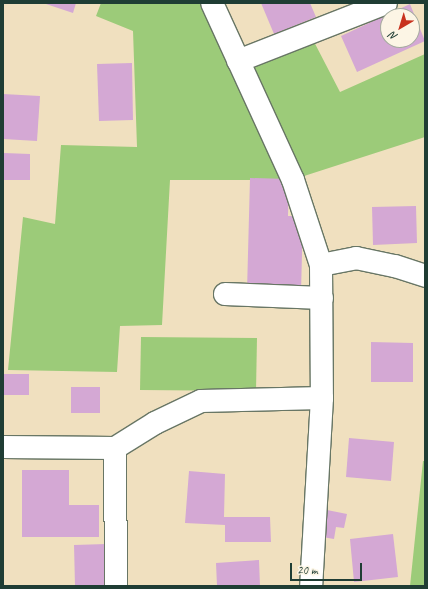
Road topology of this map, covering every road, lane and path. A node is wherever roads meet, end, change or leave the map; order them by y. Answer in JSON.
{"nodes":[{"id":1,"x":212,"y":3,"type":"edge"},
{"id":2,"x":386,"y":3,"type":"edge"},
{"id":3,"x":238,"y":61,"type":"junction"},
{"id":4,"x":321,"y":265,"type":"junction"},
{"id":5,"x":425,"y":276,"type":"edge"},
{"id":6,"x":225,"y":294,"type":"dead end"},
{"id":7,"x":322,"y":298,"type":"junction"},
{"id":8,"x":322,"y":398,"type":"junction"},
{"id":9,"x":3,"y":447,"type":"edge"},
{"id":10,"x":115,"y":448,"type":"junction"},
{"id":11,"x":116,"y":586,"type":"edge"},
{"id":12,"x":311,"y":586,"type":"edge"}],
"edges":[{"from":1,"to":3,"type":"street"},
{"from":2,"to":3,"type":"street"},
{"from":3,"to":4,"type":"street"},
{"from":4,"to":5,"type":"street"},
{"from":4,"to":7,"type":"street"},
{"from":6,"to":7,"type":"street"},
{"from":7,"to":8,"type":"street"},
{"from":8,"to":10,"type":"street"},
{"from":8,"to":12,"type":"street"},
{"from":9,"to":10,"type":"street"},
{"from":10,"to":11,"type":"street"}]}
